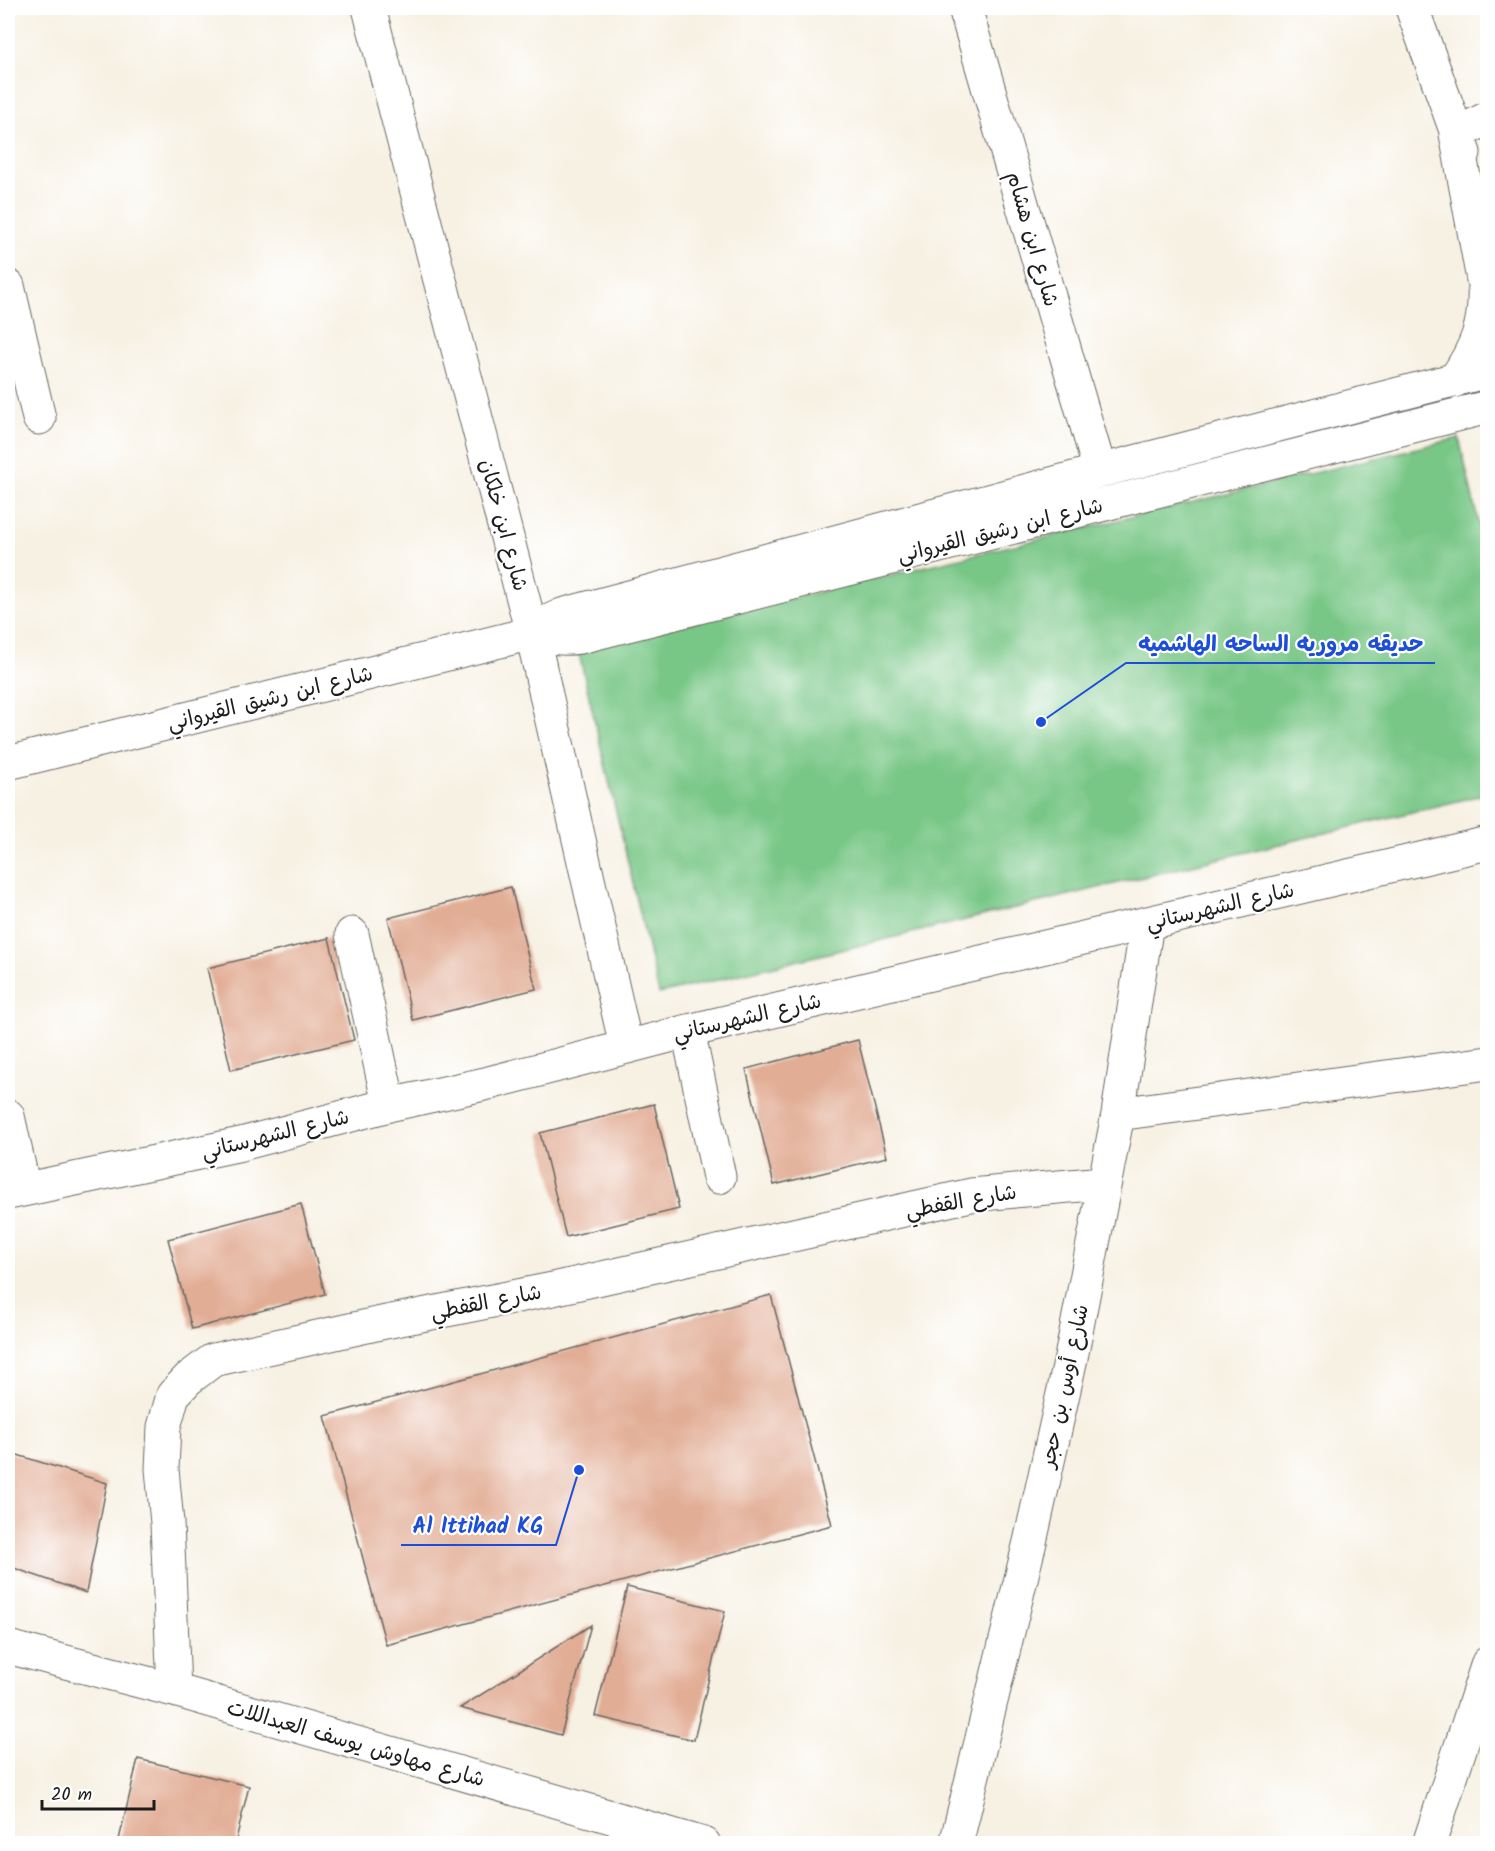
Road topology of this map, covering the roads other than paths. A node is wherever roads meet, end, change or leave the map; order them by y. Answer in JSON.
{"nodes":[{"id":1,"x":369,"y":8,"type":"edge"},
{"id":2,"x":965,"y":8,"type":"edge"},
{"id":3,"x":1412,"y":8,"type":"edge"},
{"id":4,"x":1488,"y":118,"type":"edge"},
{"id":5,"x":1456,"y":134,"type":"junction"},
{"id":6,"x":1488,"y":216,"type":"edge"},
{"id":7,"x":8,"y":286,"type":"edge"},
{"id":8,"x":1488,"y":371,"type":"edge"},
{"id":9,"x":1455,"y":381,"type":"junction"},
{"id":10,"x":1481,"y":415,"type":"edge"},
{"id":11,"x":39,"y":418,"type":"dead end"},
{"id":12,"x":1100,"y":471,"type":"junction"},
{"id":13,"x":532,"y":633,"type":"junction"},
{"id":14,"x":8,"y":763,"type":"edge"},
{"id":15,"x":1488,"y":843,"type":"edge"},
{"id":16,"x":1147,"y":923,"type":"junction"},
{"id":17,"x":352,"y":934,"type":"dead end"},
{"id":18,"x":688,"y":1031,"type":"junction"},
{"id":19,"x":626,"y":1046,"type":"junction"},
{"id":20,"x":1488,"y":1063,"type":"edge"},
{"id":21,"x":389,"y":1106,"type":"junction"},
{"id":22,"x":1118,"y":1114,"type":"junction"},
{"id":23,"x":8,"y":1116,"type":"edge"},
{"id":24,"x":719,"y":1177,"type":"dead end"},
{"id":25,"x":1103,"y":1183,"type":"junction"},
{"id":26,"x":16,"y":1191,"type":"edge"},
{"id":27,"x":8,"y":1647,"type":"edge"},
{"id":28,"x":1488,"y":1663,"type":"edge"},
{"id":29,"x":174,"y":1690,"type":"junction"},
{"id":30,"x":704,"y":1844,"type":"edge"},
{"id":31,"x":956,"y":1844,"type":"edge"},
{"id":32,"x":1429,"y":1844,"type":"edge"}],
"edges":[{"from":1,"to":13,"type":"street","name":"شارع ابن خلكان"},
{"from":2,"to":12,"type":"street","name":"شارع ابن هشام"},
{"from":3,"to":5,"type":"street"},
{"from":4,"to":5,"type":"street"},
{"from":5,"to":6,"type":"street"},
{"from":5,"to":9,"type":"street"},
{"from":7,"to":11,"type":"street"},
{"from":8,"to":9,"type":"street","name":"شارع ابن رشيق القيرواني"},
{"from":9,"to":12,"type":"street","name":"شارع ابن رشيق القيرواني"},
{"from":10,"to":13,"type":"street","name":"شارع ابن رشيق القيرواني"},
{"from":12,"to":13,"type":"street","name":"شارع ابن رشيق القيرواني"},
{"from":13,"to":14,"type":"street","name":"شارع ابن رشيق القيرواني"},
{"from":13,"to":19,"type":"street","name":"شارع ابن خلكان"},
{"from":15,"to":16,"type":"street","name":"شارع الشهرستاني"},
{"from":16,"to":18,"type":"street","name":"شارع الشهرستاني"},
{"from":16,"to":22,"type":"street","name":"شارع أوس بن حجر"},
{"from":17,"to":21,"type":"street"},
{"from":18,"to":19,"type":"street","name":"شارع الشهرستاني"},
{"from":18,"to":24,"type":"street"},
{"from":19,"to":21,"type":"street","name":"شارع الشهرستاني"},
{"from":20,"to":22,"type":"street"},
{"from":21,"to":26,"type":"street","name":"شارع الشهرستاني"},
{"from":22,"to":25,"type":"street","name":"شارع أوس بن حجر"},
{"from":23,"to":26,"type":"street"},
{"from":25,"to":29,"type":"street","name":"شارع القفطي"},
{"from":25,"to":31,"type":"street","name":"شارع أوس بن حجر"},
{"from":27,"to":29,"type":"street","name":"شارع مهاوش يوسف العبداللات"},
{"from":28,"to":32,"type":"street"},
{"from":29,"to":30,"type":"street","name":"شارع مهاوش يوسف العبداللات"}]}
